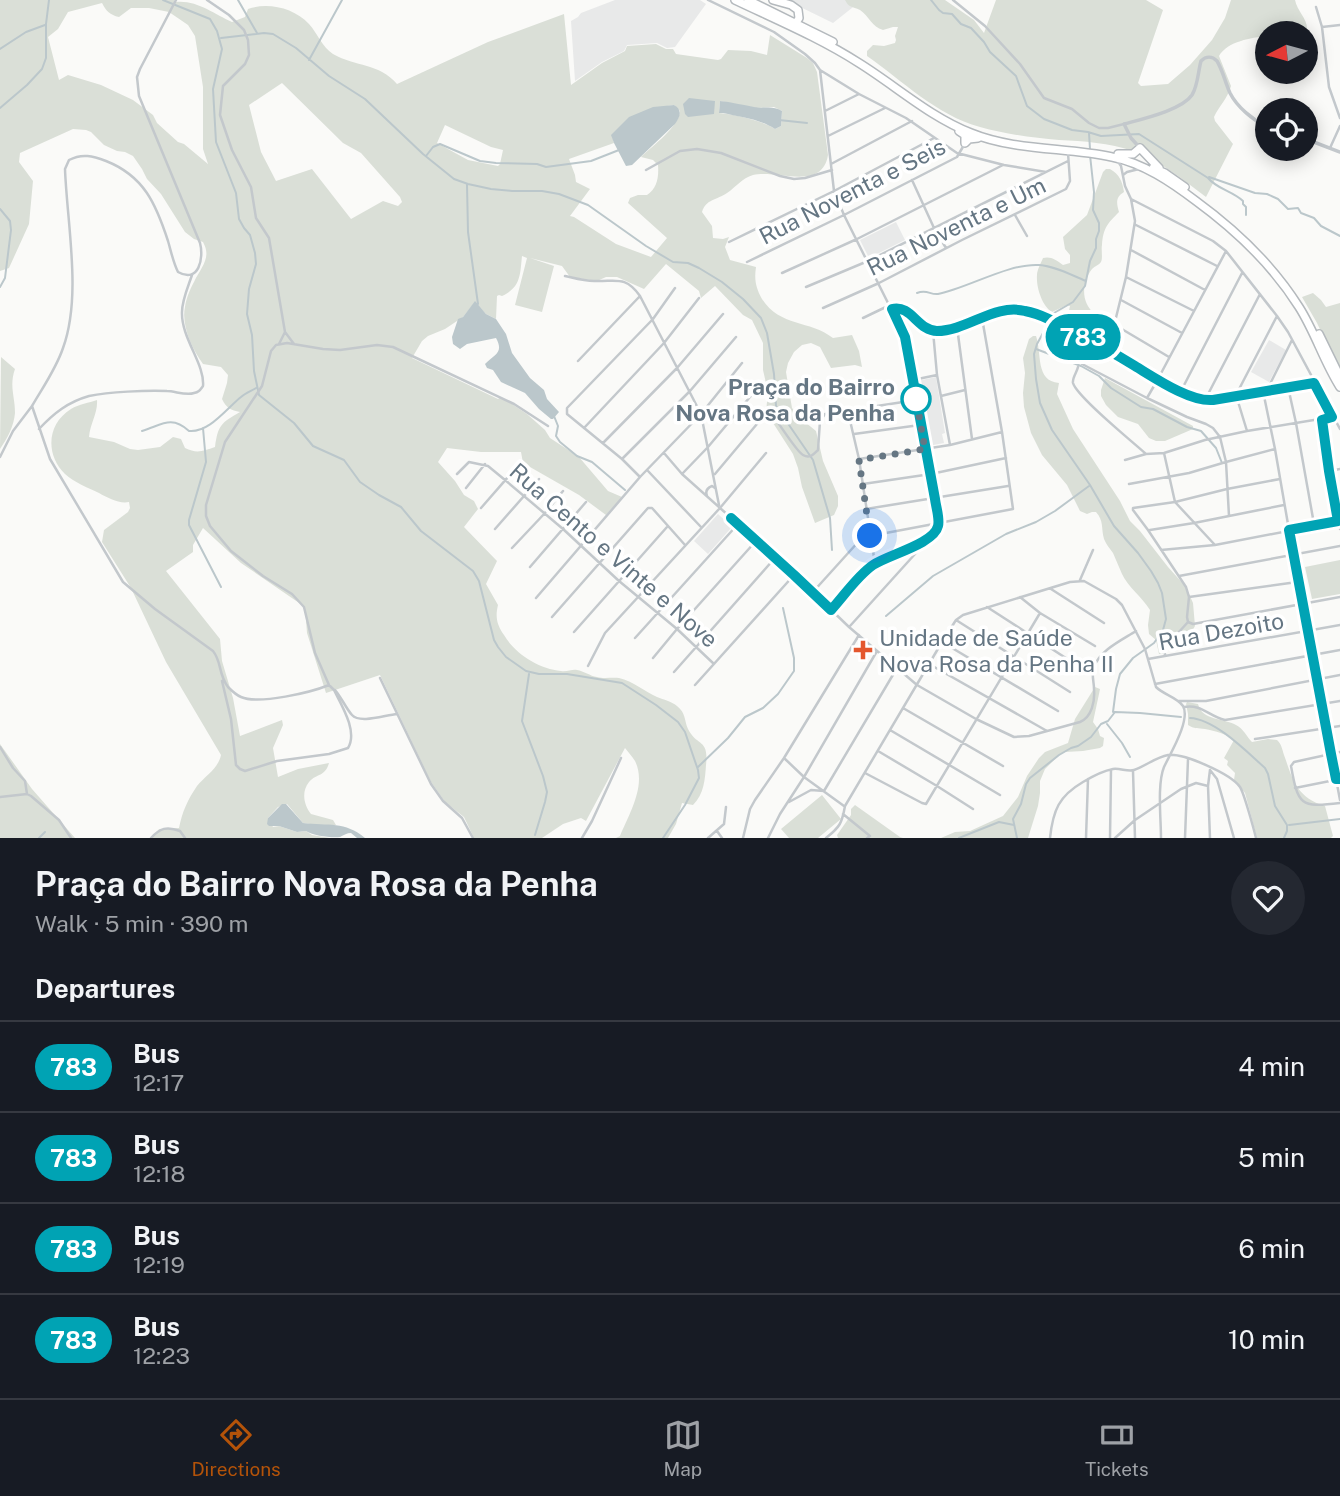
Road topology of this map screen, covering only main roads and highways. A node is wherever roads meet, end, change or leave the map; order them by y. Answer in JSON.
{"nodes":[{"id":1,"x":736,"y":0,"type":"edge"},
{"id":2,"x":748,"y":0,"type":"edge"},
{"id":3,"x":773,"y":0,"type":"edge"},
{"id":4,"x":796,"y":23,"type":"junction"},
{"id":5,"x":788,"y":26,"type":"junction"},
{"id":6,"x":950,"y":124,"type":"junction"},
{"id":7,"x":986,"y":139,"type":"junction"},
{"id":8,"x":1116,"y":156,"type":"junction"},
{"id":9,"x":1165,"y":173,"type":"junction"},
{"id":10,"x":1340,"y":377,"type":"edge"},
{"id":11,"x":1340,"y":387,"type":"edge"}],
"edges":[{"from":1,"to":5,"type":"highway"},
{"from":2,"to":4,"type":"highway"},
{"from":3,"to":4,"type":"highway"},
{"from":4,"to":5,"type":"highway"},
{"from":4,"to":8,"type":"highway"},
{"from":5,"to":6,"type":"highway"},
{"from":6,"to":7,"type":"highway"},
{"from":6,"to":7,"type":"highway"},
{"from":7,"to":8,"type":"highway"},
{"from":8,"to":9,"type":"highway"},
{"from":8,"to":9,"type":"highway"},
{"from":8,"to":11,"type":"highway"},
{"from":9,"to":10,"type":"highway"}]}
